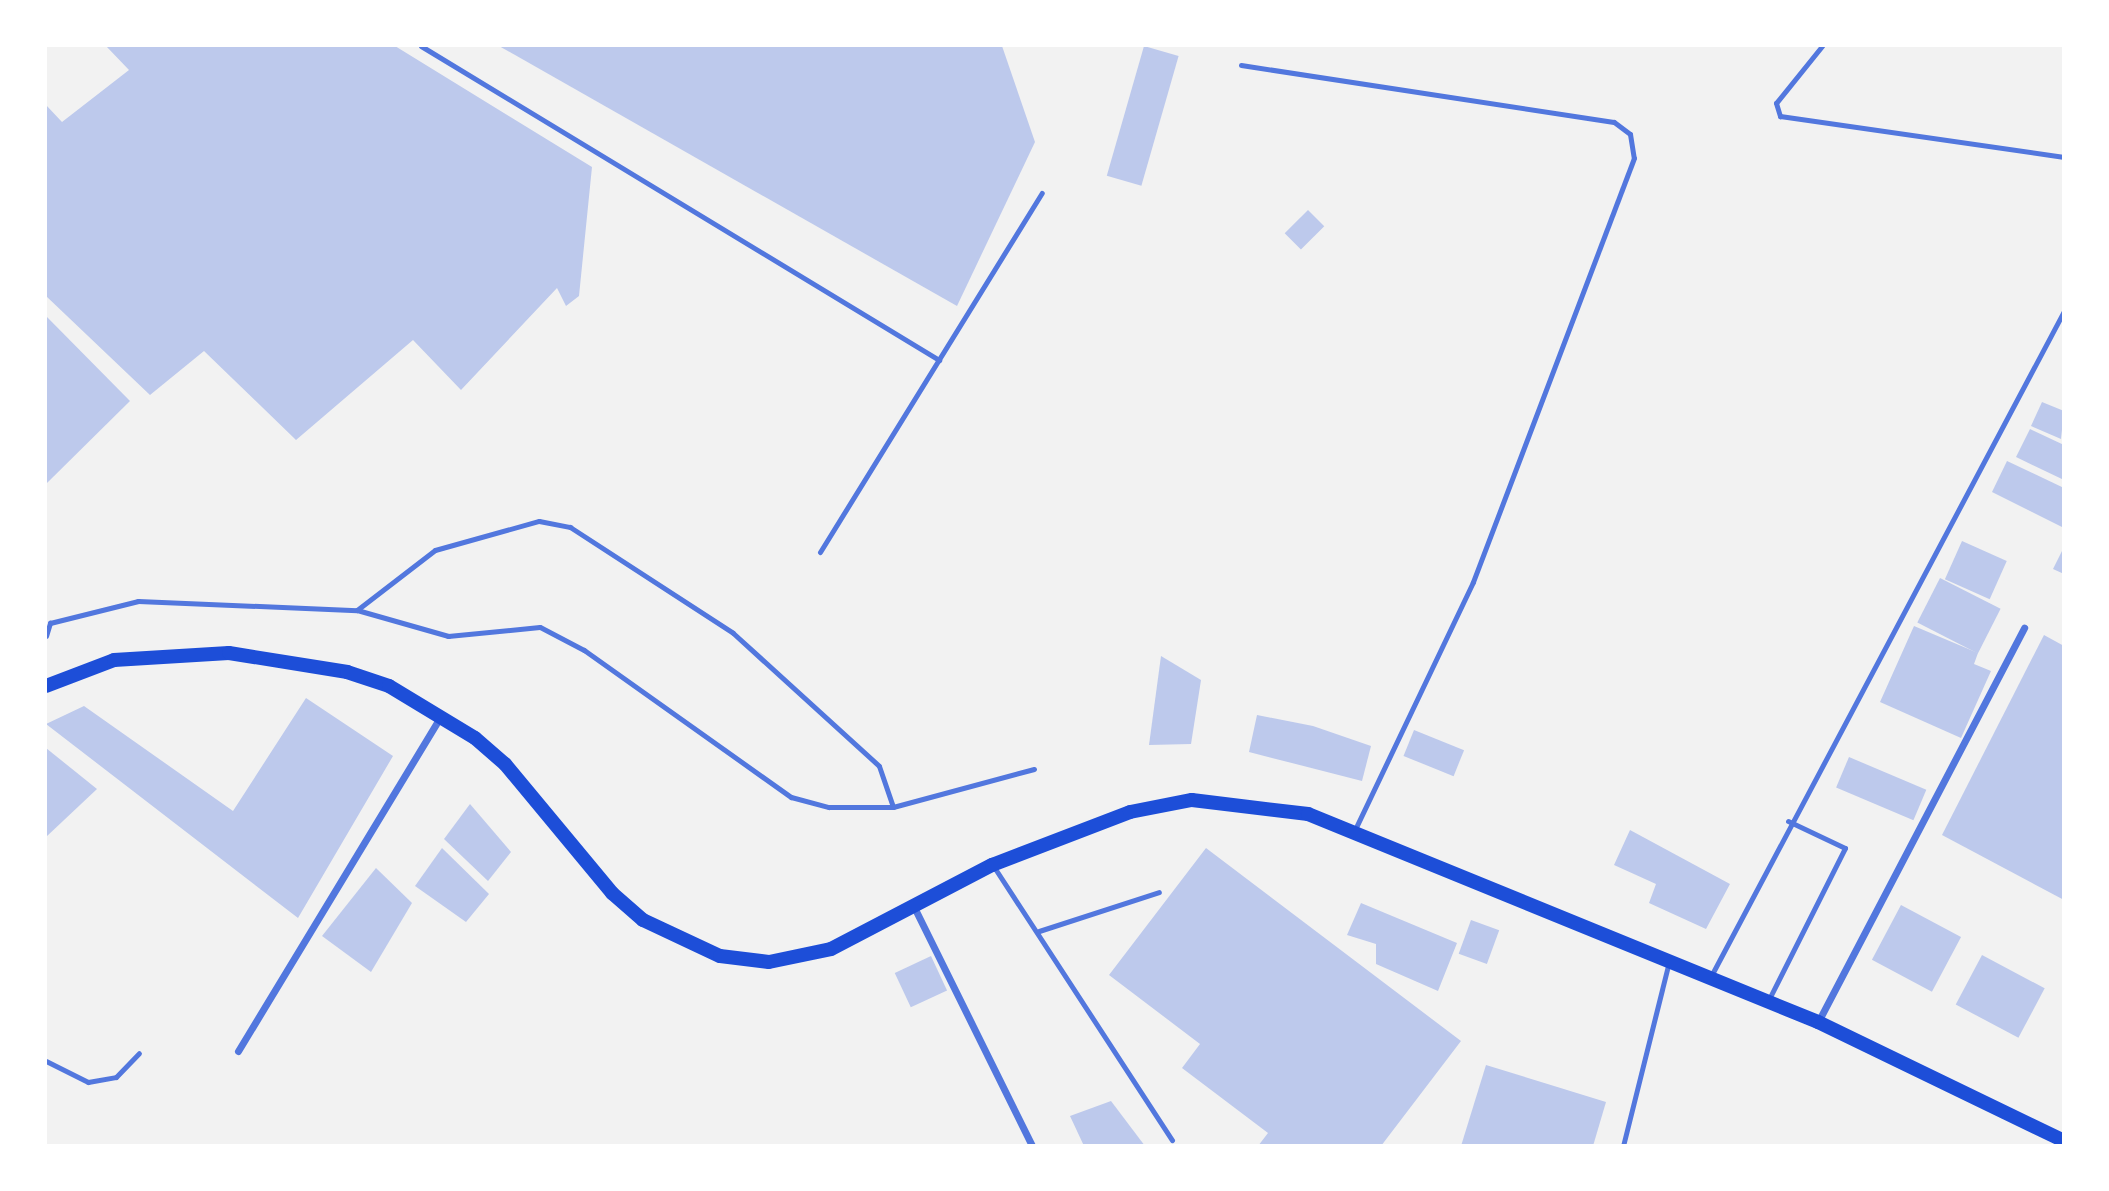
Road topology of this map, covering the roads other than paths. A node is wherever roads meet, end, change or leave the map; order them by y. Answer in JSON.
{"nodes":[{"id":1,"x":421,"y":46,"type":"edge"},
{"id":2,"x":1822,"y":46,"type":"edge"},
{"id":3,"x":1241,"y":65,"type":"dead end"},
{"id":4,"x":2063,"y":157,"type":"edge"},
{"id":5,"x":1042,"y":193,"type":"dead end"},
{"id":6,"x":2063,"y":311,"type":"edge"},
{"id":7,"x":939,"y":360,"type":"junction"},
{"id":8,"x":820,"y":552,"type":"dead end"},
{"id":9,"x":357,"y":610,"type":"junction"},
{"id":10,"x":2024,"y":628,"type":"dead end"},
{"id":11,"x":46,"y":636,"type":"edge"},
{"id":12,"x":46,"y":686,"type":"edge"},
{"id":13,"x":440,"y":716,"type":"junction"},
{"id":14,"x":1034,"y":769,"type":"dead end"},
{"id":15,"x":893,"y":807,"type":"junction"},
{"id":16,"x":1788,"y":821,"type":"junction"},
{"id":17,"x":1354,"y":831,"type":"junction"},
{"id":18,"x":992,"y":865,"type":"junction"},
{"id":19,"x":1158,"y":892,"type":"dead end"},
{"id":20,"x":915,"y":909,"type":"junction"},
{"id":21,"x":1039,"y":931,"type":"junction"},
{"id":22,"x":1669,"y":958,"type":"junction"},
{"id":23,"x":1711,"y":976,"type":"junction"},
{"id":24,"x":1768,"y":1000,"type":"junction"},
{"id":25,"x":1818,"y":1022,"type":"junction"},
{"id":26,"x":238,"y":1051,"type":"dead end"},
{"id":27,"x":139,"y":1053,"type":"dead end"},
{"id":28,"x":46,"y":1060,"type":"edge"},
{"id":29,"x":1172,"y":1140,"type":"dead end"},
{"id":30,"x":2063,"y":1141,"type":"edge"},
{"id":31,"x":1032,"y":1146,"type":"edge"},
{"id":32,"x":1623,"y":1146,"type":"edge"}],
"edges":[{"from":1,"to":7,"type":"lane"},
{"from":2,"to":4,"type":"lane"},
{"from":3,"to":17,"type":"lane"},
{"from":5,"to":7,"type":"lane"},
{"from":6,"to":16,"type":"lane"},
{"from":7,"to":8,"type":"lane"},
{"from":9,"to":11,"type":"lane"},
{"from":9,"to":15,"type":"lane"},
{"from":9,"to":15,"type":"lane"},
{"from":10,"to":25,"type":"street"},
{"from":12,"to":13,"type":"main road"},
{"from":13,"to":20,"type":"main road"},
{"from":13,"to":26,"type":"street"},
{"from":14,"to":15,"type":"lane"},
{"from":16,"to":23,"type":"lane"},
{"from":16,"to":24,"type":"lane"},
{"from":17,"to":18,"type":"main road"},
{"from":17,"to":22,"type":"main road"},
{"from":18,"to":20,"type":"main road"},
{"from":18,"to":21,"type":"lane"},
{"from":19,"to":21,"type":"lane"},
{"from":20,"to":31,"type":"street"},
{"from":21,"to":29,"type":"lane"},
{"from":22,"to":23,"type":"main road"},
{"from":22,"to":32,"type":"lane"},
{"from":23,"to":24,"type":"main road"},
{"from":24,"to":25,"type":"main road"},
{"from":25,"to":30,"type":"main road"},
{"from":27,"to":28,"type":"lane"}]}
